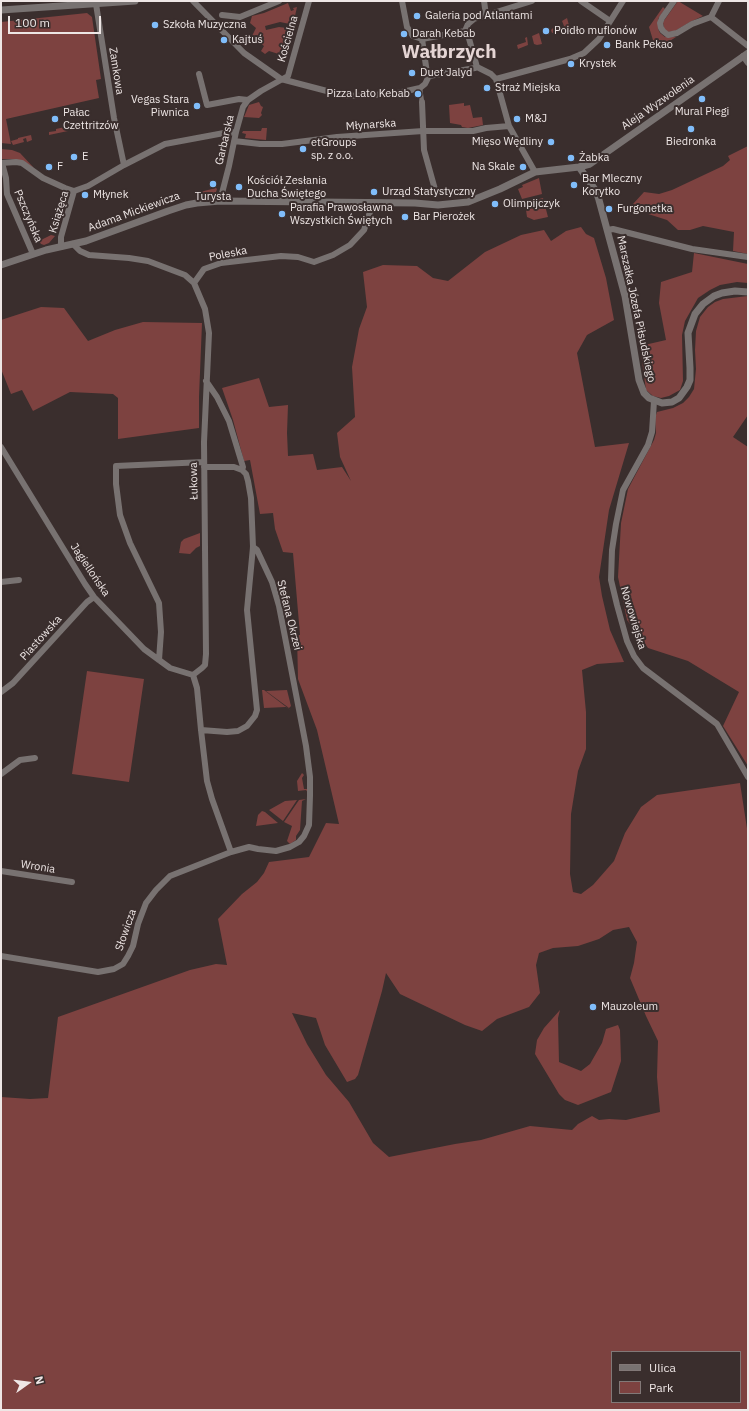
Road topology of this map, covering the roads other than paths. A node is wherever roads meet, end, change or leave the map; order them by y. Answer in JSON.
{"nodes":[{"id":1,"x":126,"y":1,"type":"edge"},
{"id":2,"x":135,"y":1,"type":"edge"},
{"id":3,"x":193,"y":1,"type":"edge"},
{"id":4,"x":279,"y":1,"type":"edge"},
{"id":5,"x":309,"y":1,"type":"edge"},
{"id":6,"x":402,"y":1,"type":"edge"},
{"id":7,"x":484,"y":1,"type":"edge"},
{"id":8,"x":532,"y":1,"type":"edge"},
{"id":9,"x":581,"y":1,"type":"edge"},
{"id":10,"x":623,"y":1,"type":"edge"},
{"id":11,"x":674,"y":1,"type":"edge"},
{"id":12,"x":719,"y":1,"type":"edge"},
{"id":13,"x":96,"y":4,"type":"junction"},
{"id":14,"x":1,"y":10,"type":"edge"},
{"id":15,"x":486,"y":14,"type":"junction"},
{"id":16,"x":222,"y":15,"type":"dead end"},
{"id":17,"x":711,"y":17,"type":"junction"},
{"id":18,"x":610,"y":21,"type":"junction"},
{"id":19,"x":465,"y":31,"type":"junction"},
{"id":20,"x":422,"y":39,"type":"junction"},
{"id":21,"x":748,"y":46,"type":"edge"},
{"id":22,"x":746,"y":54,"type":"edge"},
{"id":23,"x":748,"y":63,"type":"edge"},
{"id":24,"x":477,"y":67,"type":"junction"},
{"id":25,"x":199,"y":74,"type":"dead end"},
{"id":26,"x":429,"y":76,"type":"junction"},
{"id":27,"x":281,"y":79,"type":"junction"},
{"id":28,"x":496,"y":79,"type":"junction"},
{"id":29,"x":420,"y":88,"type":"junction"},
{"id":30,"x":248,"y":100,"type":"junction"},
{"id":31,"x":422,"y":102,"type":"joint"},
{"id":32,"x":510,"y":126,"type":"junction"},
{"id":33,"x":423,"y":131,"type":"junction"},
{"id":34,"x":236,"y":132,"type":"junction"},
{"id":35,"x":234,"y":141,"type":"junction"},
{"id":36,"x":1,"y":163,"type":"edge"},
{"id":37,"x":124,"y":165,"type":"junction"},
{"id":38,"x":579,"y":167,"type":"junction"},
{"id":39,"x":536,"y":172,"type":"junction"},
{"id":40,"x":3,"y":188,"type":"edge"},
{"id":41,"x":74,"y":191,"type":"junction"},
{"id":42,"x":436,"y":193,"type":"dead end"},
{"id":43,"x":220,"y":201,"type":"junction"},
{"id":44,"x":373,"y":203,"type":"junction"},
{"id":45,"x":608,"y":230,"type":"junction"},
{"id":46,"x":73,"y":244,"type":"junction"},
{"id":47,"x":61,"y":247,"type":"junction"},
{"id":48,"x":33,"y":254,"type":"junction"},
{"id":49,"x":748,"y":257,"type":"edge"},
{"id":50,"x":1,"y":265,"type":"edge"},
{"id":51,"x":194,"y":283,"type":"junction"},
{"id":52,"x":748,"y":292,"type":"edge"},
{"id":53,"x":206,"y":381,"type":"junction"},
{"id":54,"x":654,"y":401,"type":"junction"},
{"id":55,"x":1,"y":447,"type":"edge"},
{"id":56,"x":204,"y":464,"type":"junction"},
{"id":57,"x":242,"y":470,"type":"junction"},
{"id":58,"x":253,"y":547,"type":"junction"},
{"id":59,"x":19,"y":580,"type":"dead end"},
{"id":60,"x":1,"y":582,"type":"edge"},
{"id":61,"x":94,"y":597,"type":"junction"},
{"id":62,"x":159,"y":660,"type":"junction"},
{"id":63,"x":193,"y":675,"type":"junction"},
{"id":64,"x":1,"y":692,"type":"edge"},
{"id":65,"x":201,"y":730,"type":"junction"},
{"id":66,"x":35,"y":758,"type":"dead end"},
{"id":67,"x":1,"y":774,"type":"edge"},
{"id":68,"x":748,"y":777,"type":"edge"},
{"id":69,"x":231,"y":852,"type":"junction"},
{"id":70,"x":1,"y":871,"type":"edge"},
{"id":71,"x":72,"y":882,"type":"dead end"},
{"id":72,"x":1,"y":956,"type":"edge"}],
"edges":[{"from":1,"to":2,"type":"street"},
{"from":1,"to":13,"type":"street"},
{"from":3,"to":27,"type":"street"},
{"from":4,"to":16,"type":"street"},
{"from":5,"to":27,"type":"street","name":"Kościelna"},
{"from":6,"to":20,"type":"street"},
{"from":7,"to":15,"type":"street"},
{"from":8,"to":15,"type":"street"},
{"from":9,"to":18,"type":"street"},
{"from":10,"to":18,"type":"street"},
{"from":11,"to":17,"type":"street"},
{"from":12,"to":17,"type":"street"},
{"from":13,"to":14,"type":"street"},
{"from":13,"to":37,"type":"street","name":"Zamkowa"},
{"from":15,"to":19,"type":"street"},
{"from":17,"to":21,"type":"street"},
{"from":18,"to":28,"type":"street"},
{"from":19,"to":20,"type":"street"},
{"from":19,"to":24,"type":"street"},
{"from":20,"to":26,"type":"street"},
{"from":22,"to":23,"type":"street"},
{"from":22,"to":38,"type":"street","name":"Aleja Wyzwolenia"},
{"from":24,"to":26,"type":"street"},
{"from":24,"to":28,"type":"street"},
{"from":25,"to":30,"type":"street"},
{"from":26,"to":29,"type":"street"},
{"from":27,"to":29,"type":"street"},
{"from":27,"to":30,"type":"street"},
{"from":28,"to":32,"type":"street"},
{"from":29,"to":31,"type":"street"},
{"from":30,"to":34,"type":"street","name":"Garbarska"},
{"from":31,"to":33,"type":"street"},
{"from":32,"to":33,"type":"street","name":"Młynarska"},
{"from":32,"to":39,"type":"street"},
{"from":33,"to":35,"type":"street","name":"Młynarska"},
{"from":33,"to":42,"type":"street"},
{"from":34,"to":35,"type":"street","name":"Garbarska"},
{"from":34,"to":37,"type":"street"},
{"from":35,"to":43,"type":"street","name":"Garbarska"},
{"from":36,"to":40,"type":"street","name":"Pszczyńska"},
{"from":36,"to":41,"type":"street"},
{"from":37,"to":41,"type":"street","name":"Książęca"},
{"from":38,"to":39,"type":"street","name":"Aleja Wyzwolenia"},
{"from":38,"to":45,"type":"street","name":"Marszałka Józefa Piłsudskiego"},
{"from":39,"to":44,"type":"street","name":"Adama Mickiewicza"},
{"from":40,"to":48,"type":"street","name":"Pszczyńska"},
{"from":41,"to":47,"type":"street","name":"Książęca"},
{"from":43,"to":44,"type":"street","name":"Adama Mickiewicza"},
{"from":43,"to":46,"type":"street","name":"Adama Mickiewicza"},
{"from":44,"to":51,"type":"street","name":"Poleska"},
{"from":45,"to":49,"type":"street"},
{"from":45,"to":54,"type":"street","name":"Marszałka Józefa Piłsudskiego"},
{"from":46,"to":47,"type":"street","name":"Adama Mickiewicza"},
{"from":46,"to":51,"type":"street"},
{"from":47,"to":48,"type":"street","name":"Adama Mickiewicza"},
{"from":48,"to":50,"type":"street","name":"Adama Mickiewicza"},
{"from":51,"to":53,"type":"street","name":"Łukowa"},
{"from":52,"to":54,"type":"street"},
{"from":53,"to":56,"type":"street","name":"Łukowa"},
{"from":53,"to":57,"type":"street"},
{"from":54,"to":68,"type":"street","name":"Nowowiejska"},
{"from":55,"to":61,"type":"street","name":"Jagiellońska"},
{"from":56,"to":57,"type":"street"},
{"from":56,"to":62,"type":"street"},
{"from":56,"to":63,"type":"street","name":"Łukowa"},
{"from":57,"to":58,"type":"street"},
{"from":58,"to":65,"type":"street"},
{"from":58,"to":69,"type":"street","name":"Stefana Okrzei"},
{"from":59,"to":60,"type":"street"},
{"from":61,"to":62,"type":"street","name":"Jagiellońska"},
{"from":61,"to":64,"type":"street","name":"Piastowska"},
{"from":62,"to":63,"type":"street","name":"Jagiellońska"},
{"from":63,"to":65,"type":"street"},
{"from":65,"to":69,"type":"street"},
{"from":66,"to":67,"type":"street"},
{"from":69,"to":72,"type":"street","name":"Słowicza"},
{"from":70,"to":71,"type":"street","name":"Wronia"}]}
